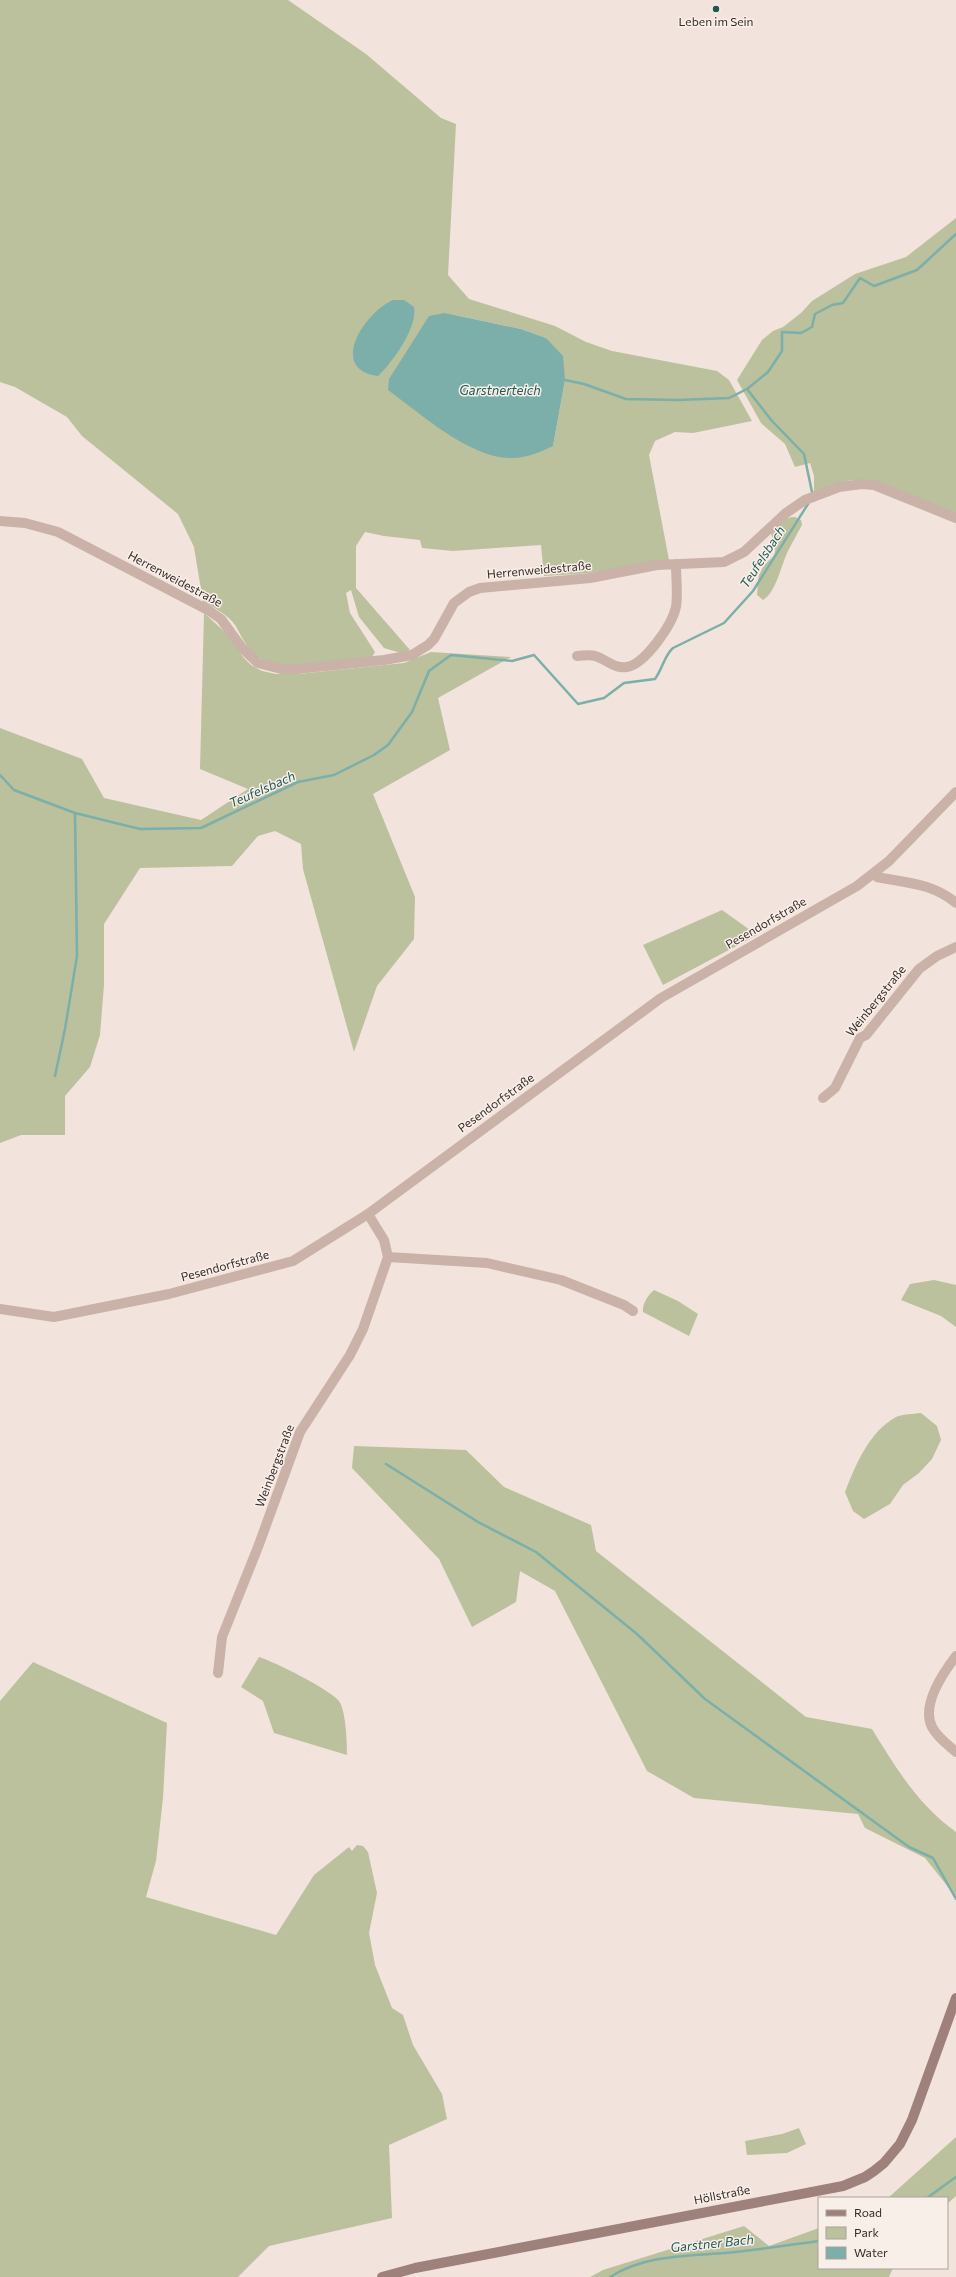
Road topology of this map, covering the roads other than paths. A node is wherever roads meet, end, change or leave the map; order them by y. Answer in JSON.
{"nodes":[{"id":1,"x":956,"y":518,"type":"edge"},
{"id":2,"x":0,"y":521,"type":"edge"},
{"id":3,"x":676,"y":564,"type":"junction"},
{"id":4,"x":577,"y":656,"type":"dead end"},
{"id":5,"x":956,"y":792,"type":"edge"},
{"id":6,"x":874,"y":874,"type":"junction"},
{"id":7,"x":956,"y":904,"type":"edge"},
{"id":8,"x":956,"y":947,"type":"edge"},
{"id":9,"x":824,"y":1098,"type":"dead end"},
{"id":10,"x":368,"y":1214,"type":"junction"},
{"id":11,"x":388,"y":1257,"type":"junction"},
{"id":12,"x":0,"y":1309,"type":"edge"},
{"id":13,"x":633,"y":1311,"type":"dead end"},
{"id":14,"x":956,"y":1656,"type":"edge"},
{"id":15,"x":218,"y":1673,"type":"dead end"},
{"id":16,"x":956,"y":1752,"type":"edge"},
{"id":17,"x":956,"y":1998,"type":"edge"},
{"id":18,"x":954,"y":2008,"type":"edge"},
{"id":19,"x":382,"y":2277,"type":"edge"}],
"edges":[{"from":1,"to":3,"type":"street","name":"Herrenweidestraße"},
{"from":2,"to":3,"type":"street","name":"Herrenweidestraße"},
{"from":3,"to":4,"type":"street"},
{"from":5,"to":6,"type":"street","name":"Pesendorfstraße"},
{"from":6,"to":7,"type":"street"},
{"from":6,"to":10,"type":"street","name":"Pesendorfstraße"},
{"from":8,"to":9,"type":"street","name":"Weinbergstraße"},
{"from":10,"to":11,"type":"street"},
{"from":10,"to":12,"type":"street","name":"Pesendorfstraße"},
{"from":11,"to":13,"type":"street"},
{"from":11,"to":15,"type":"street","name":"Weinbergstraße"},
{"from":14,"to":16,"type":"street"},
{"from":17,"to":18,"type":"street","name":"Höllstraße"},
{"from":18,"to":19,"type":"street","name":"Höllstraße"}]}
